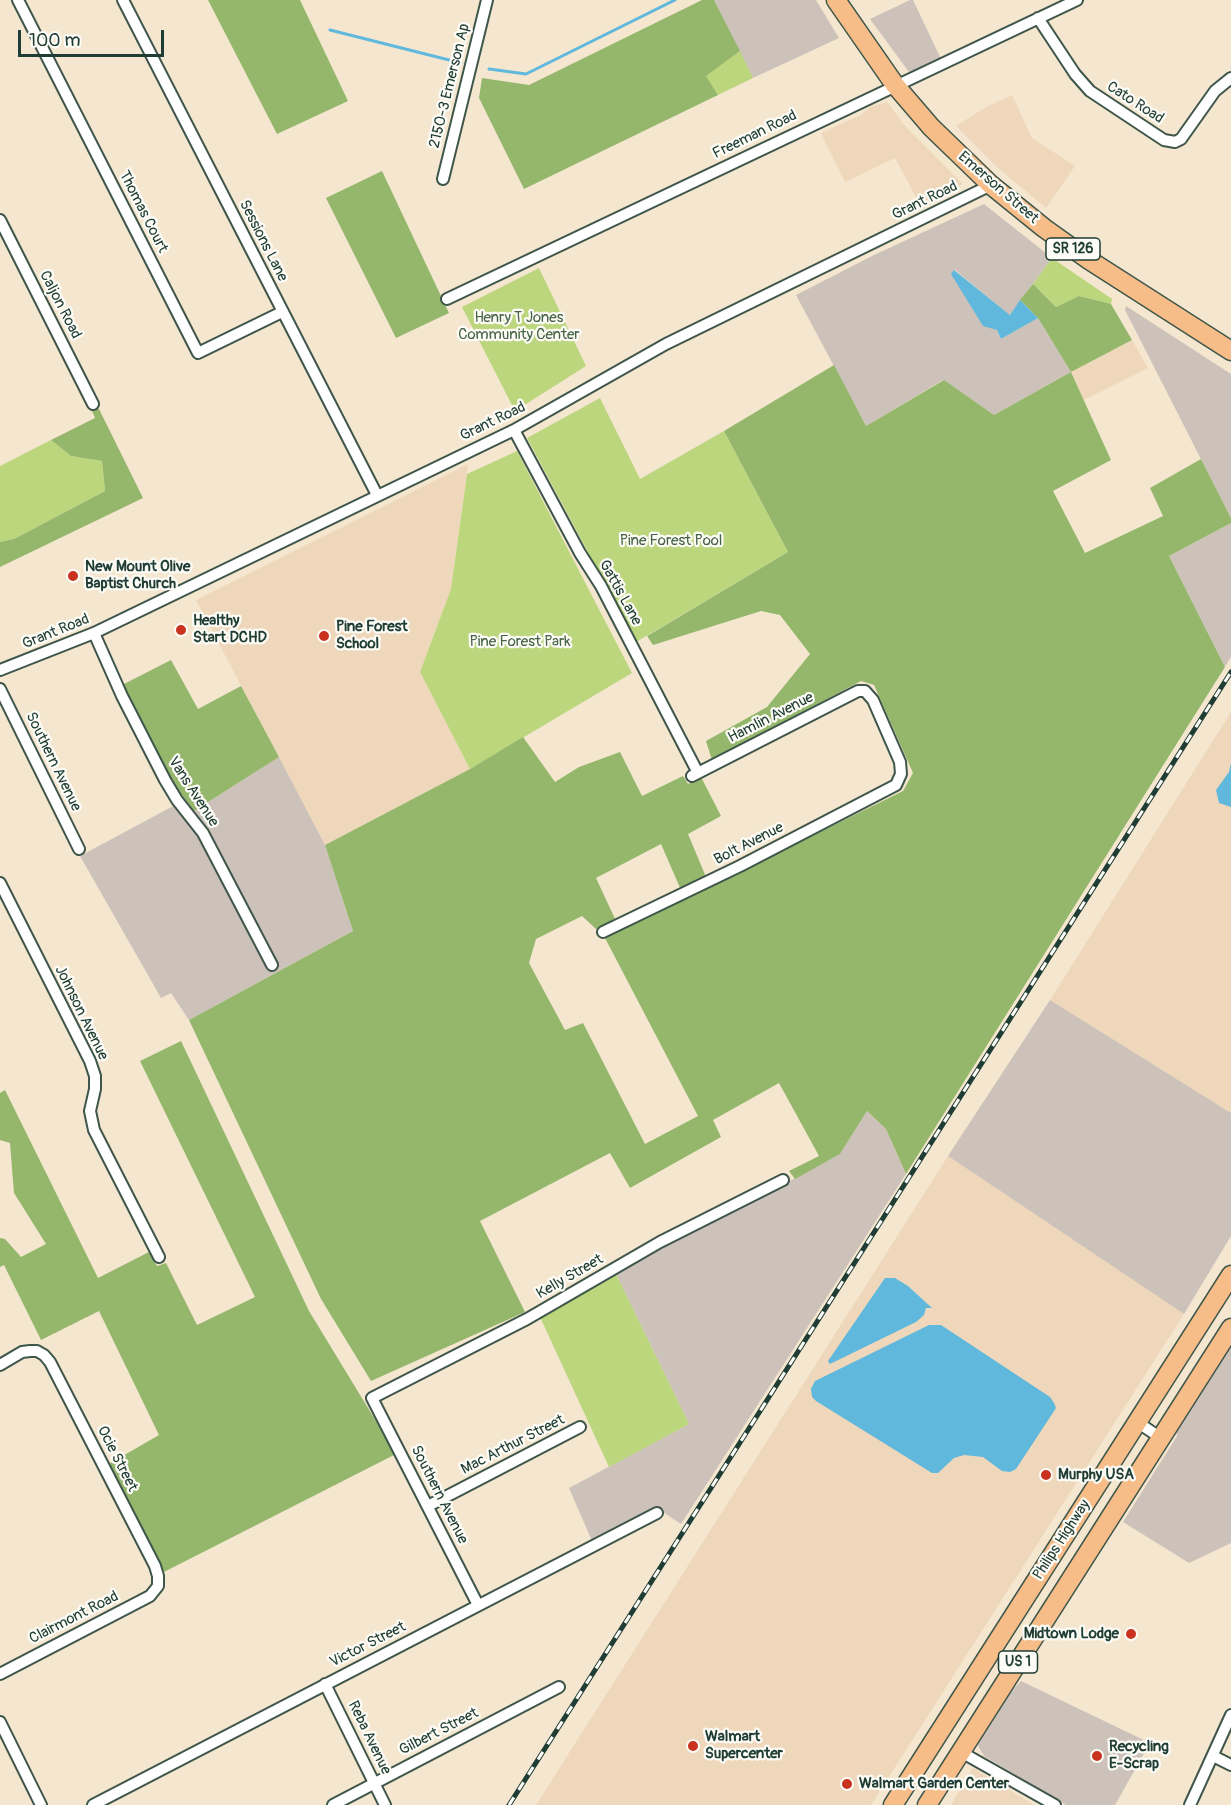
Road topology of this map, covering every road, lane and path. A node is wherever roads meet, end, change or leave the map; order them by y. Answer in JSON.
{"nodes":[{"id":1,"x":18,"y":0,"type":"edge"},
{"id":2,"x":123,"y":0,"type":"edge"},
{"id":3,"x":487,"y":0,"type":"edge"},
{"id":4,"x":836,"y":0,"type":"edge"},
{"id":5,"x":1077,"y":0,"type":"edge"},
{"id":6,"x":1038,"y":18,"type":"junction"},
{"id":7,"x":1231,"y":78,"type":"edge"},
{"id":8,"x":895,"y":85,"type":"junction"},
{"id":9,"x":443,"y":179,"type":"dead end"},
{"id":10,"x":991,"y":185,"type":"junction"},
{"id":11,"x":0,"y":220,"type":"edge"},
{"id":12,"x":447,"y":299,"type":"dead end"},
{"id":13,"x":282,"y":312,"type":"junction"},
{"id":14,"x":1231,"y":351,"type":"edge"},
{"id":15,"x":93,"y":404,"type":"dead end"},
{"id":16,"x":514,"y":430,"type":"junction"},
{"id":17,"x":377,"y":495,"type":"junction"},
{"id":18,"x":94,"y":633,"type":"junction"},
{"id":19,"x":0,"y":670,"type":"edge"},
{"id":20,"x":0,"y":689,"type":"edge"},
{"id":21,"x":695,"y":774,"type":"joint"},
{"id":22,"x":901,"y":774,"type":"joint"},
{"id":23,"x":79,"y":849,"type":"dead end"},
{"id":24,"x":0,"y":883,"type":"edge"},
{"id":25,"x":603,"y":932,"type":"dead end"},
{"id":26,"x":272,"y":965,"type":"dead end"},
{"id":27,"x":783,"y":1180,"type":"dead end"},
{"id":28,"x":159,"y":1257,"type":"dead end"},
{"id":29,"x":1230,"y":1278,"type":"edge"},
{"id":30,"x":1231,"y":1328,"type":"edge"},
{"id":31,"x":0,"y":1365,"type":"edge"},
{"id":32,"x":372,"y":1398,"type":"joint"},
{"id":33,"x":1137,"y":1422,"type":"junction"},
{"id":34,"x":580,"y":1427,"type":"dead end"},
{"id":35,"x":1161,"y":1438,"type":"junction"},
{"id":36,"x":428,"y":1506,"type":"junction"},
{"id":37,"x":657,"y":1513,"type":"dead end"},
{"id":38,"x":158,"y":1586,"type":"joint"},
{"id":39,"x":478,"y":1605,"type":"junction"},
{"id":40,"x":0,"y":1674,"type":"edge"},
{"id":41,"x":325,"y":1684,"type":"junction"},
{"id":42,"x":559,"y":1687,"type":"dead end"},
{"id":43,"x":1231,"y":1715,"type":"edge"},
{"id":44,"x":0,"y":1722,"type":"edge"},
{"id":45,"x":961,"y":1752,"type":"junction"},
{"id":46,"x":1213,"y":1756,"type":"junction"},
{"id":47,"x":1231,"y":1765,"type":"edge"},
{"id":48,"x":374,"y":1783,"type":"junction"},
{"id":49,"x":41,"y":1805,"type":"edge"},
{"id":50,"x":93,"y":1805,"type":"edge"},
{"id":51,"x":333,"y":1805,"type":"edge"},
{"id":52,"x":385,"y":1805,"type":"edge"},
{"id":53,"x":893,"y":1805,"type":"edge"},
{"id":54,"x":927,"y":1805,"type":"edge"},
{"id":55,"x":1055,"y":1805,"type":"edge"},
{"id":56,"x":1190,"y":1805,"type":"edge"}],
"edges":[{"from":1,"to":13,"type":"street","name":"Thomas Court"},
{"from":2,"to":13,"type":"street","name":"Sessions Lane"},
{"from":3,"to":9,"type":"street","name":"2150-3 Emerson Ap"},
{"from":4,"to":8,"type":"main road","name":"Emerson Street","number":"SR 126"},
{"from":5,"to":6,"type":"street","name":"Freeman Road"},
{"from":6,"to":7,"type":"street","name":"Cato Road"},
{"from":6,"to":8,"type":"street","name":"Freeman Road"},
{"from":8,"to":10,"type":"main road","name":"Emerson Street","number":"SR 126"},
{"from":8,"to":12,"type":"street","name":"Freeman Road"},
{"from":10,"to":14,"type":"main road","name":"Emerson Street","number":"SR 126"},
{"from":10,"to":16,"type":"street","name":"Grant Road"},
{"from":11,"to":15,"type":"street","name":"Caljon Road"},
{"from":13,"to":17,"type":"street","name":"Sessions Lane"},
{"from":16,"to":17,"type":"street","name":"Grant Road"},
{"from":16,"to":21,"type":"street","name":"Gattis Lane"},
{"from":17,"to":18,"type":"street","name":"Grant Road"},
{"from":18,"to":19,"type":"street","name":"Grant Road"},
{"from":18,"to":26,"type":"street","name":"Vans Avenue"},
{"from":20,"to":23,"type":"street","name":"Southern Avenue"},
{"from":21,"to":22,"type":"street","name":"Hamlin Avenue"},
{"from":22,"to":25,"type":"street","name":"Bolt Avenue"},
{"from":24,"to":28,"type":"street","name":"Johnson Avenue"},
{"from":27,"to":32,"type":"street","name":"Kelly Street"},
{"from":29,"to":33,"type":"main road","name":"Philips Highway","number":"US 1"},
{"from":30,"to":35,"type":"main road","name":"Philips Highway","number":"US 1"},
{"from":31,"to":38,"type":"street","name":"Ocie Street"},
{"from":32,"to":36,"type":"street","name":"Southern Avenue"},
{"from":33,"to":35,"type":"street"},
{"from":33,"to":53,"type":"main road","name":"Philips Highway","number":"US 1"},
{"from":34,"to":36,"type":"street","name":"Mac Arthur Street"},
{"from":35,"to":45,"type":"main road","name":"Philips Highway","number":"US 1"},
{"from":36,"to":39,"type":"street","name":"Southern Avenue"},
{"from":37,"to":39,"type":"street","name":"Victor Street"},
{"from":38,"to":40,"type":"street","name":"Clairmont Road"},
{"from":39,"to":41,"type":"street","name":"Victor Street"},
{"from":41,"to":48,"type":"street","name":"Reba Avenue"},
{"from":41,"to":50,"type":"street","name":"Victor Street"},
{"from":42,"to":48,"type":"street","name":"Gilbert Street"},
{"from":43,"to":46,"type":"street"},
{"from":44,"to":49,"type":"street"},
{"from":45,"to":54,"type":"main road","name":"Philips Highway","number":"US 1"},
{"from":45,"to":55,"type":"street"},
{"from":46,"to":47,"type":"street"},
{"from":46,"to":56,"type":"street"},
{"from":48,"to":51,"type":"street","name":"Gilbert Street"},
{"from":48,"to":52,"type":"street","name":"Reba Avenue"}]}
